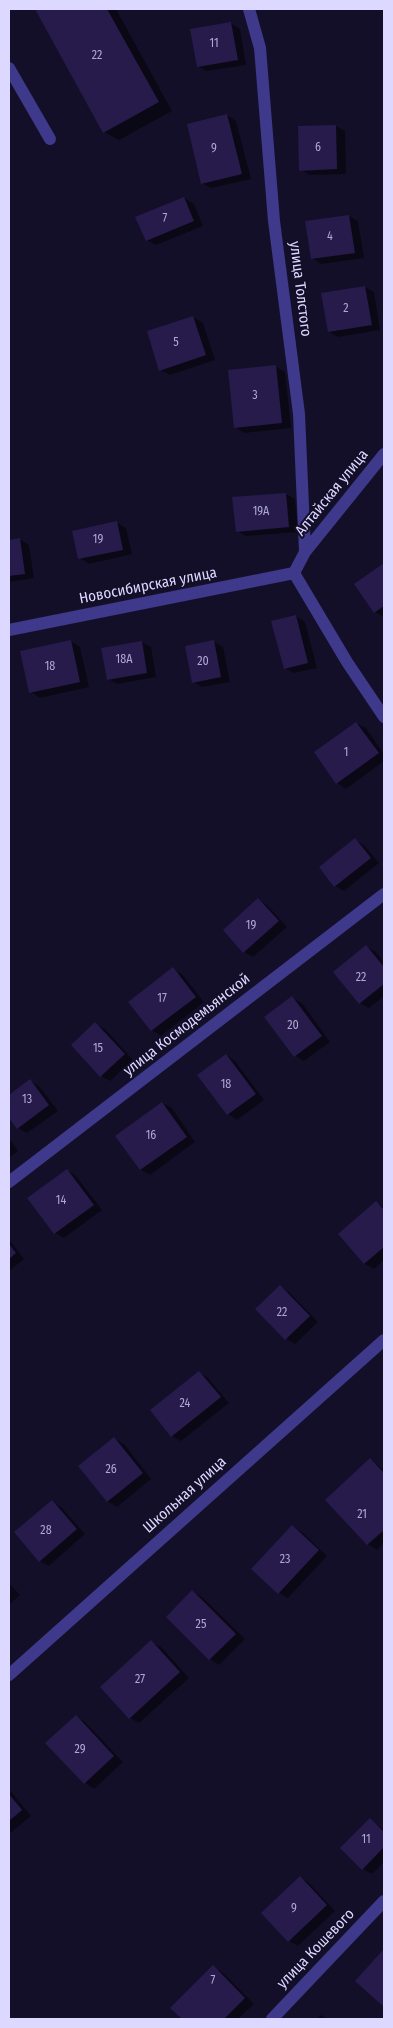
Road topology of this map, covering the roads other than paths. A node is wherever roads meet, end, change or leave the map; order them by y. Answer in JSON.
{"nodes":[{"id":1,"x":249,"y":9,"type":"edge"},
{"id":2,"x":9,"y":68,"type":"edge"},
{"id":3,"x":50,"y":139,"type":"dead end"},
{"id":4,"x":384,"y":454,"type":"edge"},
{"id":5,"x":305,"y":552,"type":"junction"},
{"id":6,"x":294,"y":573,"type":"junction"},
{"id":7,"x":9,"y":630,"type":"edge"},
{"id":8,"x":384,"y":717,"type":"edge"},
{"id":9,"x":384,"y":894,"type":"edge"},
{"id":10,"x":9,"y":1182,"type":"edge"},
{"id":11,"x":384,"y":1340,"type":"edge"},
{"id":12,"x":9,"y":1675,"type":"edge"},
{"id":13,"x":384,"y":1901,"type":"edge"},
{"id":14,"x":272,"y":2019,"type":"edge"}],
"edges":[{"from":1,"to":5,"type":"street","name":"улица Толстого"},
{"from":2,"to":3,"type":"street"},
{"from":4,"to":5,"type":"street","name":"Алтайская улица"},
{"from":5,"to":6,"type":"street"},
{"from":6,"to":7,"type":"street","name":"Новосибирская улица"},
{"from":6,"to":8,"type":"street"},
{"from":9,"to":10,"type":"street","name":"улица Космодемьянской"},
{"from":11,"to":12,"type":"street","name":"Школьная улица"},
{"from":13,"to":14,"type":"street","name":"улица Кошевого"}]}
